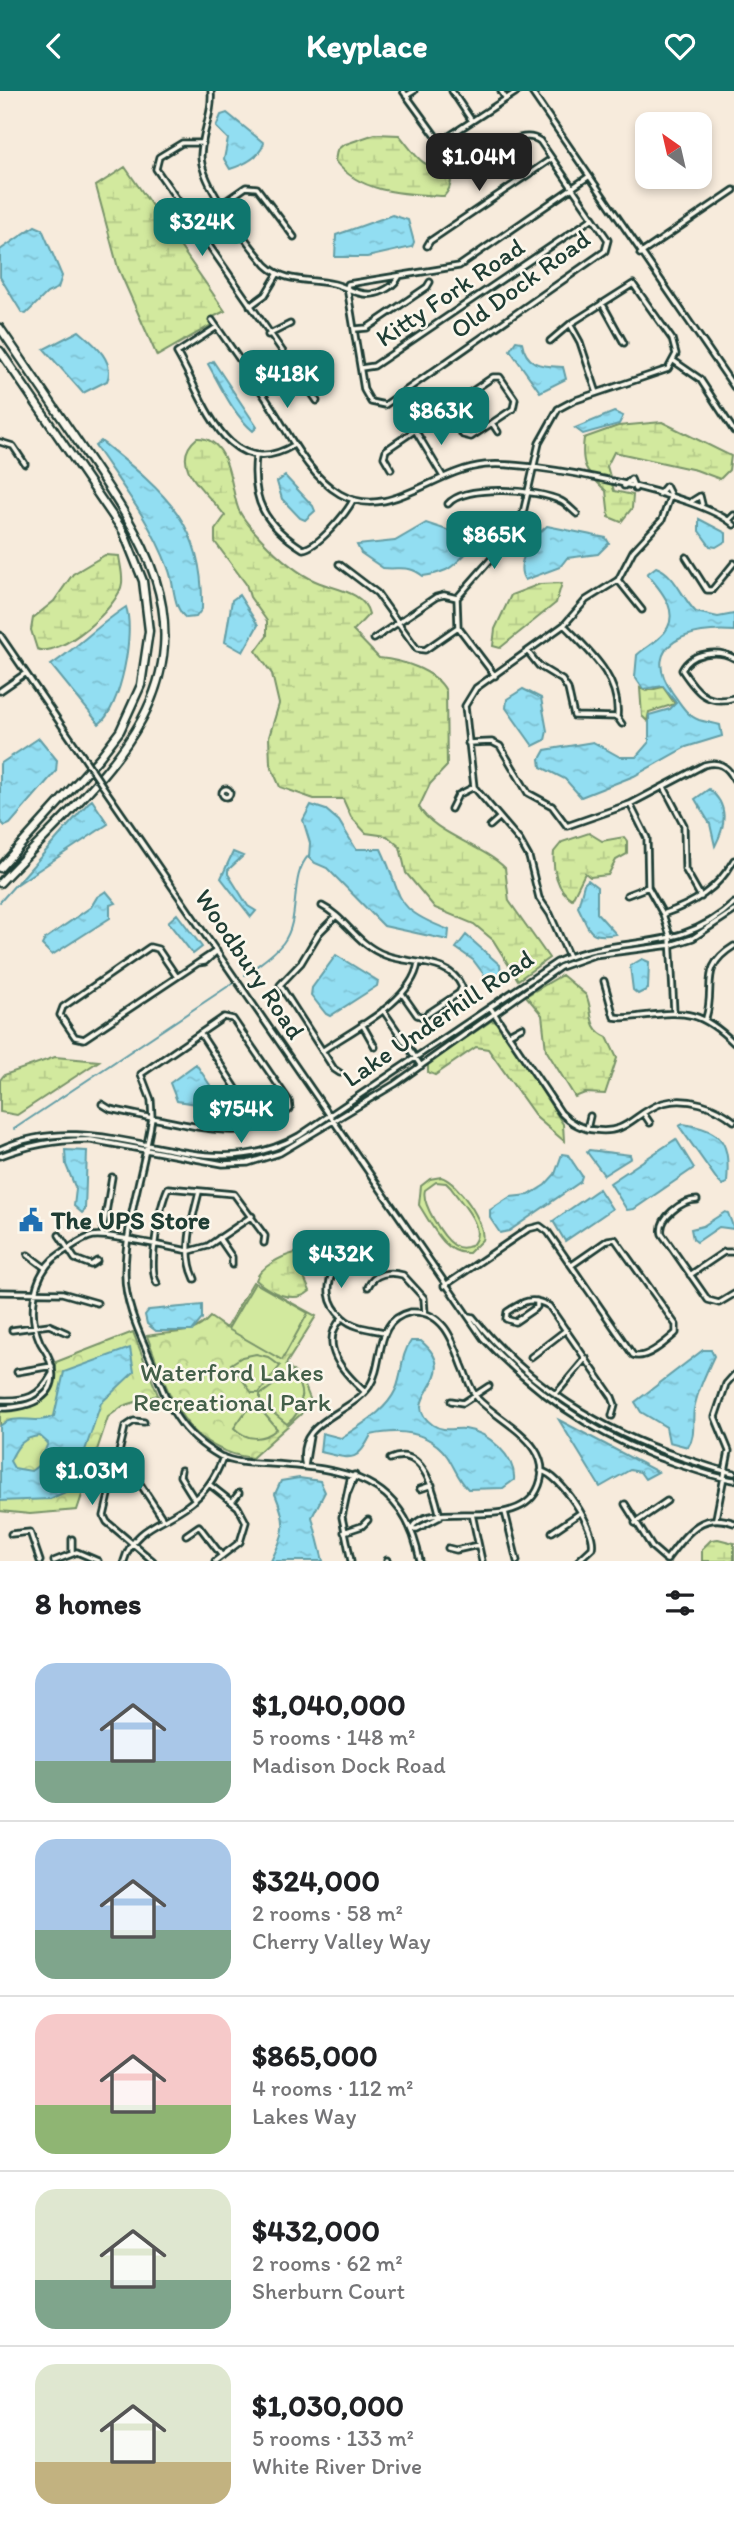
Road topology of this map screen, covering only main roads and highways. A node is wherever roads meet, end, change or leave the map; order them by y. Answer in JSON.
{"nodes":[{"id":1,"x":0,"y":328,"type":"edge"},
{"id":2,"x":0,"y":351,"type":"edge"},
{"id":3,"x":0,"y":868,"type":"edge"},
{"id":4,"x":0,"y":883,"type":"edge"}],
"edges":[{"from":1,"to":4,"type":"highway"},
{"from":2,"to":3,"type":"highway"}]}
